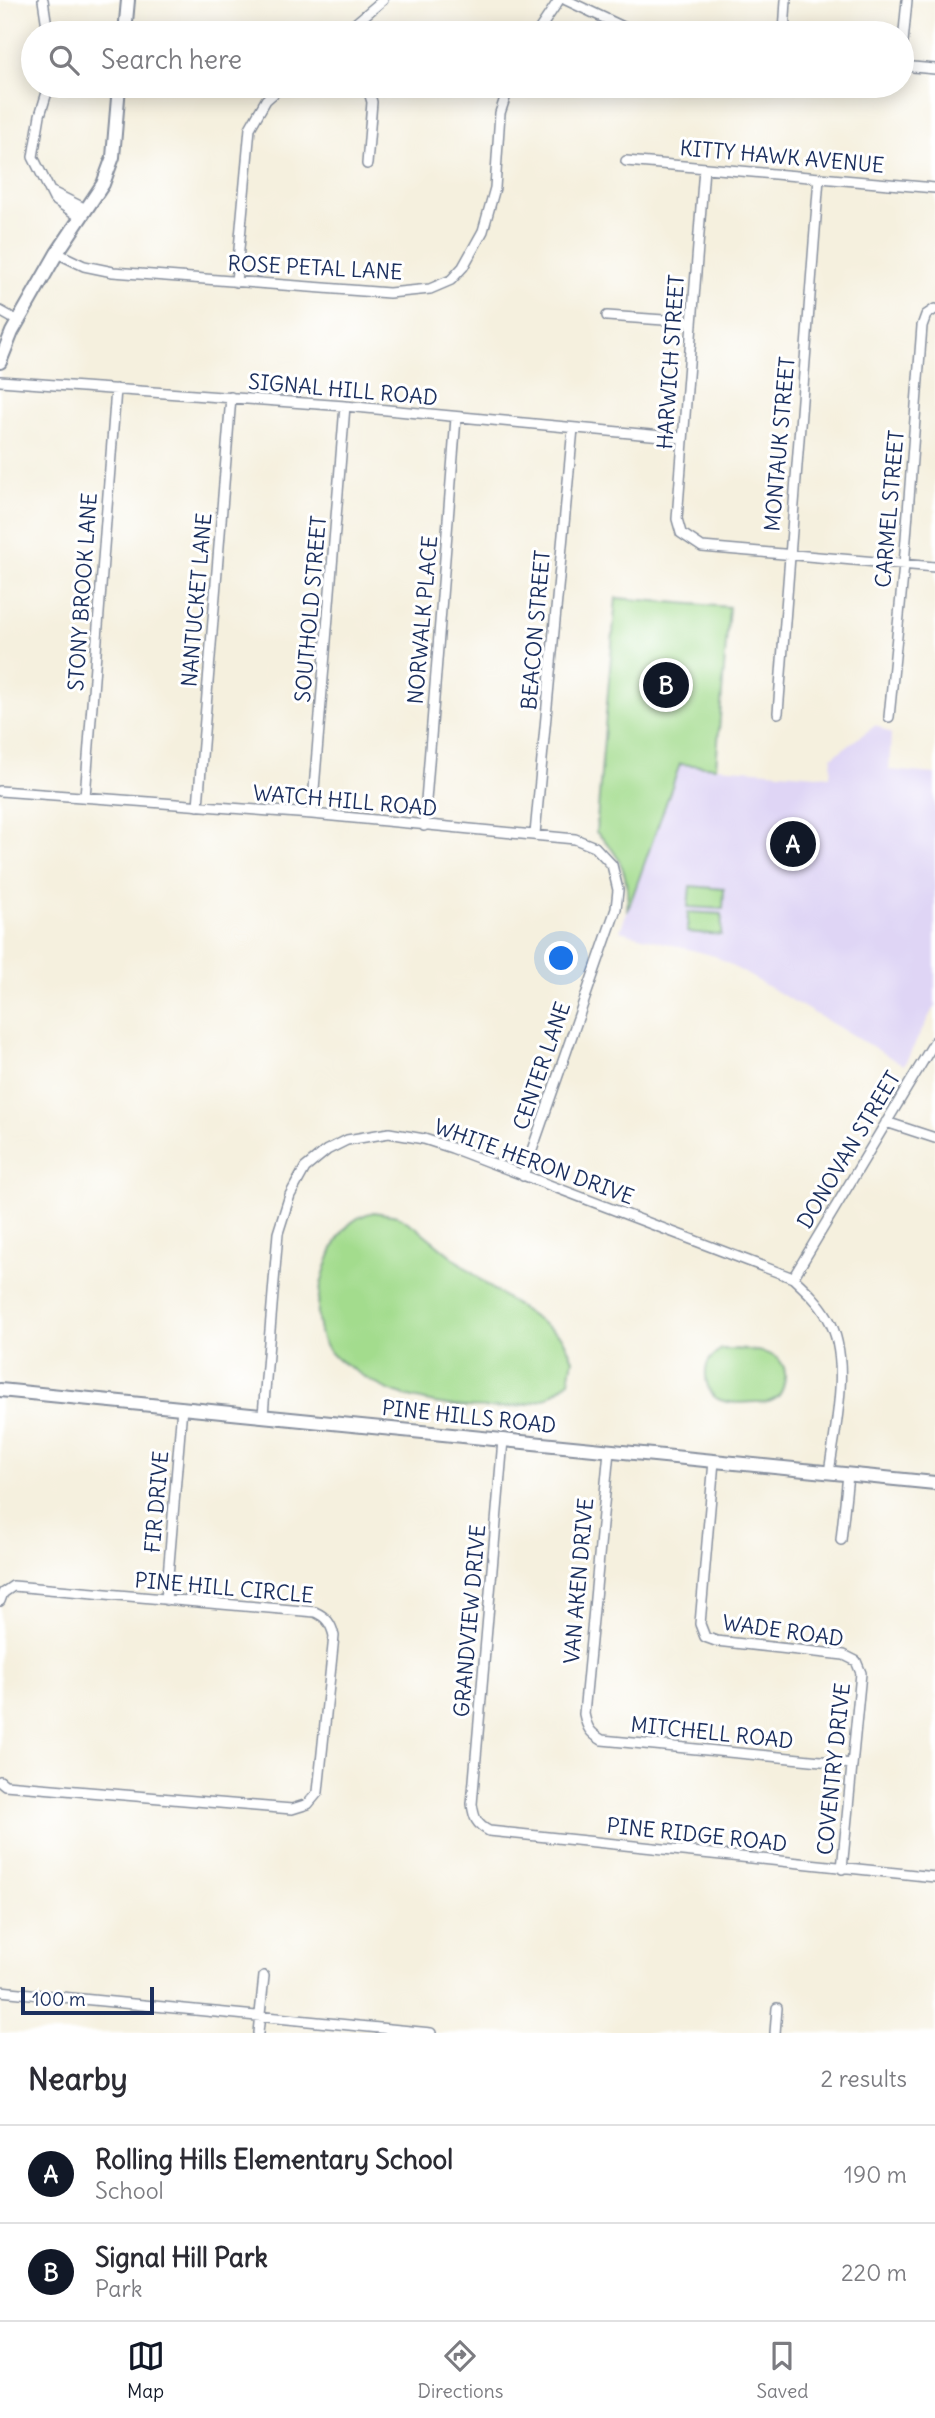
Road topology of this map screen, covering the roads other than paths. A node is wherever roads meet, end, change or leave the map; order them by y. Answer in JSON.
{"nodes":[{"id":1,"x":43,"y":0,"type":"edge"},
{"id":2,"x":128,"y":0,"type":"edge"},
{"id":3,"x":383,"y":0,"type":"edge"},
{"id":4,"x":559,"y":0,"type":"edge"},
{"id":5,"x":566,"y":0,"type":"edge"},
{"id":6,"x":786,"y":0,"type":"edge"},
{"id":7,"x":907,"y":0,"type":"edge"},
{"id":8,"x":46,"y":21,"type":"edge"},
{"id":9,"x":126,"y":21,"type":"edge"},
{"id":10,"x":358,"y":21,"type":"edge"},
{"id":11,"x":545,"y":21,"type":"edge"},
{"id":12,"x":611,"y":21,"type":"edge"},
{"id":13,"x":785,"y":21,"type":"edge"},
{"id":14,"x":905,"y":21,"type":"edge"},
{"id":15,"x":914,"y":66,"type":"edge"},
{"id":16,"x":935,"y":69,"type":"edge"},
{"id":17,"x":45,"y":98,"type":"edge"},
{"id":18,"x":119,"y":98,"type":"edge"},
{"id":19,"x":268,"y":98,"type":"edge"},
{"id":20,"x":371,"y":98,"type":"edge"},
{"id":21,"x":505,"y":98,"type":"edge"},
{"id":22,"x":626,"y":160,"type":"dead end"},
{"id":23,"x":367,"y":164,"type":"dead end"},
{"id":24,"x":704,"y":168,"type":"junction"},
{"id":25,"x":819,"y":178,"type":"junction"},
{"id":26,"x":935,"y":188,"type":"edge"},
{"id":27,"x":83,"y":213,"type":"junction"},
{"id":28,"x":57,"y":253,"type":"junction"},
{"id":29,"x":236,"y":282,"type":"junction"},
{"id":30,"x":935,"y":309,"type":"edge"},
{"id":31,"x":0,"y":311,"type":"edge"},
{"id":32,"x":607,"y":316,"type":"dead end"},
{"id":33,"x":18,"y":321,"type":"junction"},
{"id":34,"x":692,"y":322,"type":"junction"},
{"id":35,"x":0,"y":362,"type":"edge"},
{"id":36,"x":0,"y":382,"type":"edge"},
{"id":37,"x":116,"y":389,"type":"junction"},
{"id":38,"x":231,"y":397,"type":"junction"},
{"id":39,"x":345,"y":406,"type":"junction"},
{"id":40,"x":456,"y":418,"type":"junction"},
{"id":41,"x":573,"y":428,"type":"junction"},
{"id":42,"x":683,"y":438,"type":"junction"},
{"id":43,"x":789,"y":555,"type":"junction"},
{"id":44,"x":904,"y":565,"type":"junction"},
{"id":45,"x":935,"y":567,"type":"edge"},
{"id":46,"x":778,"y":713,"type":"dead end"},
{"id":47,"x":889,"y":717,"type":"dead end"},
{"id":48,"x":0,"y":791,"type":"edge"},
{"id":49,"x":85,"y":797,"type":"junction"},
{"id":50,"x":198,"y":806,"type":"junction"},
{"id":51,"x":312,"y":814,"type":"junction"},
{"id":52,"x":424,"y":826,"type":"junction"},
{"id":53,"x":535,"y":834,"type":"junction"},
{"id":54,"x":609,"y":929,"type":"joint"},
{"id":55,"x":935,"y":1041,"type":"edge"},
{"id":56,"x":887,"y":1122,"type":"junction"},
{"id":57,"x":935,"y":1138,"type":"edge"},
{"id":58,"x":523,"y":1175,"type":"junction"},
{"id":59,"x":793,"y":1278,"type":"junction"},
{"id":60,"x":0,"y":1390,"type":"edge"},
{"id":61,"x":182,"y":1407,"type":"junction"},
{"id":62,"x":263,"y":1416,"type":"junction"},
{"id":63,"x":503,"y":1440,"type":"junction"},
{"id":64,"x":609,"y":1451,"type":"junction"},
{"id":65,"x":714,"y":1461,"type":"junction"},
{"id":66,"x":829,"y":1473,"type":"junction"},
{"id":67,"x":848,"y":1475,"type":"junction"},
{"id":68,"x":935,"y":1483,"type":"edge"},
{"id":69,"x":841,"y":1540,"type":"dead end"},
{"id":70,"x":166,"y":1600,"type":"junction"},
{"id":71,"x":0,"y":1601,"type":"edge"},
{"id":72,"x":861,"y":1673,"type":"joint"},
{"id":73,"x":584,"y":1714,"type":"joint"},
{"id":74,"x":852,"y":1765,"type":"junction"},
{"id":75,"x":0,"y":1781,"type":"edge"},
{"id":76,"x":472,"y":1804,"type":"joint"},
{"id":77,"x":842,"y":1869,"type":"junction"},
{"id":78,"x":935,"y":1877,"type":"edge"},
{"id":79,"x":264,"y":1976,"type":"dead end"},
{"id":80,"x":0,"y":1991,"type":"edge"},
{"id":81,"x":777,"y":2008,"type":"dead end"},
{"id":82,"x":260,"y":2017,"type":"junction"},
{"id":83,"x":387,"y":2031,"type":"edge"},
{"id":84,"x":258,"y":2033,"type":"edge"},
{"id":85,"x":431,"y":2033,"type":"edge"},
{"id":86,"x":775,"y":2033,"type":"edge"}],
"edges":[{"from":1,"to":8,"type":"street"},
{"from":2,"to":9,"type":"main road"},
{"from":3,"to":10,"type":"street"},
{"from":4,"to":11,"type":"street"},
{"from":5,"to":12,"type":"street"},
{"from":6,"to":13,"type":"street"},
{"from":7,"to":14,"type":"street"},
{"from":15,"to":16,"type":"street"},
{"from":17,"to":27,"type":"street"},
{"from":18,"to":27,"type":"main road"},
{"from":19,"to":29,"type":"street"},
{"from":20,"to":23,"type":"street"},
{"from":21,"to":29,"type":"street","name":"ROSE PETAL LANE"},
{"from":22,"to":24,"type":"street","name":"KITTY HAWK AVENUE"},
{"from":24,"to":25,"type":"street","name":"KITTY HAWK AVENUE"},
{"from":24,"to":34,"type":"street","name":"HARWICH STREET"},
{"from":25,"to":26,"type":"street","name":"KITTY HAWK AVENUE"},
{"from":25,"to":43,"type":"street","name":"MONTAUK STREET"},
{"from":27,"to":28,"type":"main road"},
{"from":28,"to":29,"type":"street","name":"ROSE PETAL LANE"},
{"from":28,"to":33,"type":"main road"},
{"from":30,"to":44,"type":"street","name":"CARMEL STREET"},
{"from":31,"to":33,"type":"street"},
{"from":32,"to":34,"type":"street"},
{"from":33,"to":35,"type":"main road"},
{"from":34,"to":42,"type":"street","name":"HARWICH STREET"},
{"from":36,"to":37,"type":"street","name":"SIGNAL HILL ROAD"},
{"from":37,"to":38,"type":"street","name":"SIGNAL HILL ROAD"},
{"from":37,"to":49,"type":"street","name":"STONY BROOK LANE"},
{"from":38,"to":39,"type":"street","name":"SIGNAL HILL ROAD"},
{"from":38,"to":50,"type":"street","name":"NANTUCKET LANE"},
{"from":39,"to":40,"type":"street","name":"SIGNAL HILL ROAD"},
{"from":39,"to":51,"type":"street","name":"SOUTHOLD STREET"},
{"from":40,"to":41,"type":"street","name":"SIGNAL HILL ROAD"},
{"from":40,"to":52,"type":"street","name":"NORWALK PLACE"},
{"from":41,"to":42,"type":"street","name":"SIGNAL HILL ROAD"},
{"from":41,"to":53,"type":"street","name":"BEACON STREET"},
{"from":42,"to":43,"type":"street","name":"HARWICH STREET"},
{"from":43,"to":44,"type":"street"},
{"from":43,"to":46,"type":"street","name":"MONTAUK STREET"},
{"from":44,"to":45,"type":"street"},
{"from":44,"to":47,"type":"street","name":"CARMEL STREET"},
{"from":48,"to":49,"type":"street","name":"WATCH HILL ROAD"},
{"from":49,"to":50,"type":"street","name":"WATCH HILL ROAD"},
{"from":50,"to":51,"type":"street","name":"WATCH HILL ROAD"},
{"from":51,"to":52,"type":"street","name":"WATCH HILL ROAD"},
{"from":52,"to":53,"type":"street","name":"WATCH HILL ROAD"},
{"from":53,"to":54,"type":"street","name":"WATCH HILL ROAD"},
{"from":54,"to":58,"type":"street","name":"CENTER LANE"},
{"from":55,"to":56,"type":"street","name":"DONOVAN STREET"},
{"from":56,"to":57,"type":"street"},
{"from":56,"to":59,"type":"street","name":"DONOVAN STREET"},
{"from":58,"to":59,"type":"street","name":"WHITE HERON DRIVE"},
{"from":58,"to":62,"type":"street","name":"WHITE HERON DRIVE"},
{"from":59,"to":66,"type":"street","name":"WHITE HERON DRIVE"},
{"from":60,"to":61,"type":"main road","name":"PINE HILLS ROAD"},
{"from":61,"to":62,"type":"main road","name":"PINE HILLS ROAD"},
{"from":61,"to":70,"type":"street","name":"FIR DRIVE"},
{"from":62,"to":63,"type":"main road","name":"PINE HILLS ROAD"},
{"from":63,"to":64,"type":"main road","name":"PINE HILLS ROAD"},
{"from":63,"to":76,"type":"street","name":"GRANDVIEW DRIVE"},
{"from":64,"to":65,"type":"main road","name":"PINE HILLS ROAD"},
{"from":64,"to":73,"type":"street","name":"VAN AKEN DRIVE"},
{"from":65,"to":66,"type":"main road","name":"PINE HILLS ROAD"},
{"from":65,"to":72,"type":"street","name":"WADE ROAD"},
{"from":66,"to":67,"type":"main road","name":"PINE HILLS ROAD"},
{"from":67,"to":68,"type":"main road","name":"PINE HILLS ROAD"},
{"from":67,"to":69,"type":"street"},
{"from":70,"to":71,"type":"street","name":"PINE HILL CIRCLE"},
{"from":70,"to":75,"type":"street","name":"PINE HILL CIRCLE"},
{"from":72,"to":74,"type":"street","name":"COVENTRY DRIVE"},
{"from":73,"to":74,"type":"street","name":"MITCHELL ROAD"},
{"from":74,"to":77,"type":"street","name":"COVENTRY DRIVE"},
{"from":76,"to":77,"type":"street","name":"PINE RIDGE ROAD"},
{"from":77,"to":78,"type":"street","name":"PINE RIDGE ROAD"},
{"from":79,"to":82,"type":"street"},
{"from":80,"to":82,"type":"street"},
{"from":81,"to":86,"type":"street"},
{"from":82,"to":83,"type":"street"},
{"from":82,"to":84,"type":"street"},
{"from":83,"to":85,"type":"street"}]}
